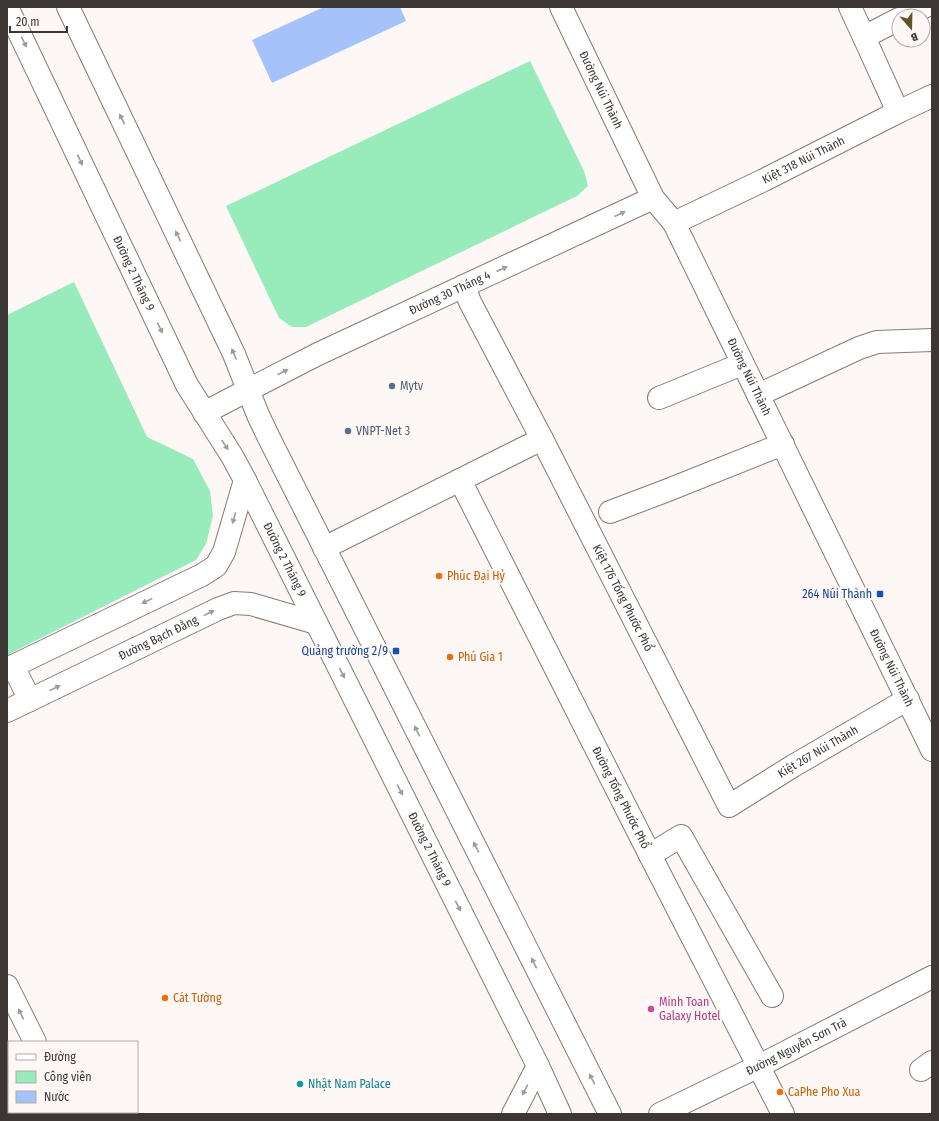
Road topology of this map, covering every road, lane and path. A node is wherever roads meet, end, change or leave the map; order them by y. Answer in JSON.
{"nodes":[{"id":1,"x":7,"y":7,"type":"edge"},
{"id":2,"x":68,"y":7,"type":"edge"},
{"id":3,"x":561,"y":7,"type":"edge"},
{"id":4,"x":850,"y":7,"type":"edge"},
{"id":5,"x":891,"y":23,"type":"edge"},
{"id":6,"x":864,"y":37,"type":"junction"},
{"id":7,"x":932,"y":96,"type":"edge"},
{"id":8,"x":898,"y":112,"type":"junction"},
{"id":9,"x":653,"y":198,"type":"junction"},
{"id":10,"x":674,"y":223,"type":"junction"},
{"id":11,"x":464,"y":286,"type":"junction"},
{"id":12,"x":932,"y":340,"type":"edge"},
{"id":13,"x":742,"y":364,"type":"junction"},
{"id":14,"x":248,"y":390,"type":"junction"},
{"id":15,"x":758,"y":395,"type":"junction"},
{"id":16,"x":659,"y":398,"type":"dead end"},
{"id":17,"x":204,"y":413,"type":"junction"},
{"id":18,"x":542,"y":439,"type":"junction"},
{"id":19,"x":783,"y":444,"type":"junction"},
{"id":20,"x":245,"y":480,"type":"junction"},
{"id":21,"x":460,"y":480,"type":"junction"},
{"id":22,"x":610,"y":512,"type":"dead end"},
{"id":23,"x":324,"y":548,"type":"junction"},
{"id":24,"x":316,"y":623,"type":"junction"},
{"id":25,"x":10,"y":668,"type":"edge"},
{"id":26,"x":908,"y":699,"type":"junction"},
{"id":27,"x":30,"y":700,"type":"junction"},
{"id":28,"x":7,"y":711,"type":"edge"},
{"id":29,"x":932,"y":750,"type":"edge"},
{"id":30,"x":729,"y":806,"type":"joint"},
{"id":31,"x":650,"y":855,"type":"junction"},
{"id":32,"x":932,"y":977,"type":"edge"},
{"id":33,"x":7,"y":986,"type":"edge"},
{"id":34,"x":772,"y":996,"type":"dead end"},
{"id":35,"x":34,"y":1041,"type":"edge"},
{"id":36,"x":538,"y":1066,"type":"junction"},
{"id":37,"x":759,"y":1066,"type":"junction"},
{"id":38,"x":513,"y":1114,"type":"edge"},
{"id":39,"x":560,"y":1114,"type":"edge"},
{"id":40,"x":610,"y":1114,"type":"edge"},
{"id":41,"x":660,"y":1114,"type":"edge"},
{"id":42,"x":783,"y":1114,"type":"edge"}],
"edges":[{"from":1,"to":17,"type":"street","name":"Đường 2 Tháng 9","one_way":true},
{"from":14,"to":2,"type":"street","one_way":true},
{"from":3,"to":9,"type":"street","name":"Đường Núi Thành"},
{"from":4,"to":6,"type":"street"},
{"from":5,"to":6,"type":"street"},
{"from":6,"to":8,"type":"street"},
{"from":7,"to":8,"type":"street","name":"Kiệt 318 Núi Thành"},
{"from":8,"to":10,"type":"street","name":"Kiệt 318 Núi Thành"},
{"from":9,"to":10,"type":"street","name":"Đường Núi Thành"},
{"from":11,"to":9,"type":"street","name":"Đường 30 Tháng 4","one_way":true},
{"from":10,"to":13,"type":"street","name":"Đường Núi Thành"},
{"from":14,"to":11,"type":"street","name":"Đường 30 Tháng 4","one_way":true},
{"from":11,"to":18,"type":"street","name":"Kiệt 176 Tống Phước Phổ"},
{"from":12,"to":15,"type":"street"},
{"from":13,"to":15,"type":"street","name":"Đường Núi Thành"},
{"from":13,"to":16,"type":"street"},
{"from":14,"to":17,"type":"street","name":"Đường 30 Tháng 4"},
{"from":14,"to":23,"type":"street"},
{"from":15,"to":19,"type":"street","name":"Đường Núi Thành"},
{"from":17,"to":20,"type":"street","name":"Đường 2 Tháng 9","one_way":true},
{"from":18,"to":21,"type":"street"},
{"from":18,"to":30,"type":"street","name":"Kiệt 176 Tống Phước Phổ"},
{"from":19,"to":22,"type":"street"},
{"from":19,"to":26,"type":"street","name":"Đường Núi Thành"},
{"from":20,"to":24,"type":"street","name":"Đường 2 Tháng 9"},
{"from":20,"to":25,"type":"street","one_way":true},
{"from":21,"to":23,"type":"street"},
{"from":21,"to":31,"type":"street","name":"Đường Tống Phước Phổ"},
{"from":40,"to":23,"type":"street","one_way":true},
{"from":27,"to":24,"type":"street","name":"Đường Bạch Đằng","one_way":true},
{"from":24,"to":36,"type":"street","name":"Đường 2 Tháng 9","one_way":true},
{"from":25,"to":27,"type":"street"},
{"from":26,"to":29,"type":"street","name":"Đường Núi Thành"},
{"from":26,"to":30,"type":"street","name":"Kiệt 267 Núi Thành"},
{"from":27,"to":28,"type":"street","name":"Đường Bạch Đằng"},
{"from":31,"to":34,"type":"street"},
{"from":31,"to":37,"type":"street","name":"Đường Tống Phước Phổ"},
{"from":32,"to":37,"type":"street","name":"Đường Nguyễn Sơn Trà"},
{"from":35,"to":33,"type":"street","one_way":true},
{"from":36,"to":38,"type":"street","one_way":true},
{"from":36,"to":39,"type":"street","name":"Đường 2 Tháng 9"},
{"from":37,"to":41,"type":"street","name":"Đường Nguyễn Sơn Trà"},
{"from":37,"to":42,"type":"street","name":"Đường Tống Phước Phổ"}]}
